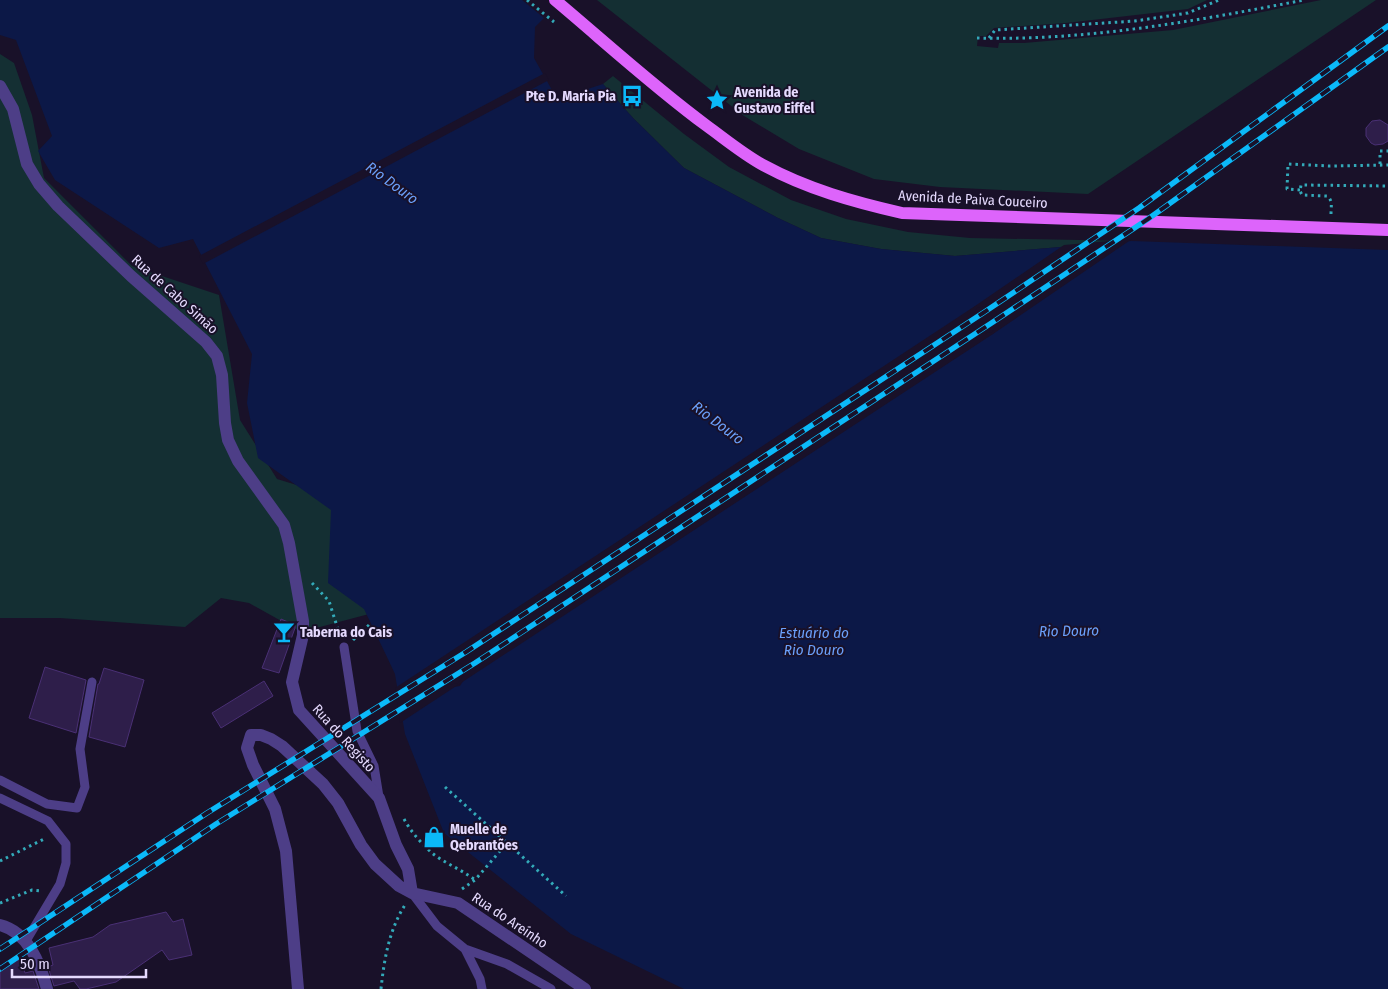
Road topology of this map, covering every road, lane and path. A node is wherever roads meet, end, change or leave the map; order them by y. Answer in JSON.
{"nodes":[{"id":1,"x":527,"y":0,"type":"edge"},
{"id":2,"x":555,"y":0,"type":"edge"},
{"id":3,"x":1219,"y":0,"type":"edge"},
{"id":4,"x":1304,"y":0,"type":"edge"},
{"id":5,"x":562,"y":27,"type":"dead end"},
{"id":6,"x":977,"y":38,"type":"dead end"},
{"id":7,"x":988,"y":38,"type":"junction"},
{"id":8,"x":0,"y":86,"type":"edge"},
{"id":9,"x":1388,"y":151,"type":"edge"},
{"id":10,"x":1380,"y":164,"type":"junction"},
{"id":11,"x":1388,"y":165,"type":"edge"},
{"id":12,"x":1388,"y":186,"type":"edge"},
{"id":13,"x":1300,"y":190,"type":"junction"},
{"id":14,"x":1331,"y":228,"type":"junction"},
{"id":15,"x":1388,"y":230,"type":"edge"},
{"id":16,"x":310,"y":574,"type":"dead end"},
{"id":17,"x":370,"y":626,"type":"dead end"},
{"id":18,"x":303,"y":635,"type":"joint"},
{"id":19,"x":344,"y":647,"type":"junction"},
{"id":20,"x":92,"y":682,"type":"dead end"},
{"id":21,"x":0,"y":780,"type":"edge"},
{"id":22,"x":445,"y":787,"type":"dead end"},
{"id":23,"x":0,"y":798,"type":"edge"},
{"id":24,"x":379,"y":798,"type":"junction"},
{"id":25,"x":403,"y":818,"type":"dead end"},
{"id":26,"x":57,"y":832,"type":"junction"},
{"id":27,"x":507,"y":843,"type":"junction"},
{"id":28,"x":0,"y":861,"type":"edge"},
{"id":29,"x":475,"y":880,"type":"junction"},
{"id":30,"x":458,"y":892,"type":"dead end"},
{"id":31,"x":412,"y":893,"type":"junction"},
{"id":32,"x":53,"y":896,"type":"junction"},
{"id":33,"x":566,"y":896,"type":"dead end"},
{"id":34,"x":0,"y":903,"type":"edge"},
{"id":35,"x":0,"y":925,"type":"edge"},
{"id":36,"x":26,"y":941,"type":"junction"},
{"id":37,"x":465,"y":949,"type":"junction"},
{"id":38,"x":47,"y":989,"type":"edge"},
{"id":39,"x":298,"y":989,"type":"edge"},
{"id":40,"x":381,"y":989,"type":"edge"},
{"id":41,"x":482,"y":989,"type":"edge"},
{"id":42,"x":551,"y":989,"type":"edge"},
{"id":43,"x":585,"y":989,"type":"edge"}],
"edges":[{"from":1,"to":5,"type":"path"},
{"from":2,"to":14,"type":"main road","name":"Avenida de Paiva Couceiro"},
{"from":3,"to":7,"type":"path"},
{"from":4,"to":7,"type":"path"},
{"from":6,"to":7,"type":"path"},
{"from":8,"to":18,"type":"street","name":"Rua de Cabo Simão"},
{"from":9,"to":10,"type":"path"},
{"from":10,"to":11,"type":"path"},
{"from":10,"to":13,"type":"path"},
{"from":12,"to":13,"type":"path"},
{"from":13,"to":14,"type":"path"},
{"from":14,"to":15,"type":"main road","name":"Avenida de Paiva Couceiro"},
{"from":16,"to":19,"type":"path"},
{"from":17,"to":19,"type":"path"},
{"from":18,"to":24,"type":"street","name":"Rua do Registo"},
{"from":19,"to":24,"type":"lane"},
{"from":20,"to":21,"type":"lane"},
{"from":22,"to":27,"type":"path"},
{"from":23,"to":26,"type":"lane"},
{"from":24,"to":31,"type":"street"},
{"from":25,"to":29,"type":"path"},
{"from":26,"to":28,"type":"path"},
{"from":26,"to":32,"type":"lane"},
{"from":27,"to":29,"type":"path"},
{"from":27,"to":33,"type":"path"},
{"from":29,"to":30,"type":"path"},
{"from":31,"to":37,"type":"lane"},
{"from":31,"to":39,"type":"street"},
{"from":31,"to":40,"type":"path"},
{"from":31,"to":43,"type":"street","name":"Rua do Areínho"},
{"from":32,"to":34,"type":"path"},
{"from":32,"to":36,"type":"lane"},
{"from":35,"to":36,"type":"street"},
{"from":36,"to":38,"type":"street"},
{"from":37,"to":41,"type":"lane"},
{"from":37,"to":42,"type":"lane"}]}
